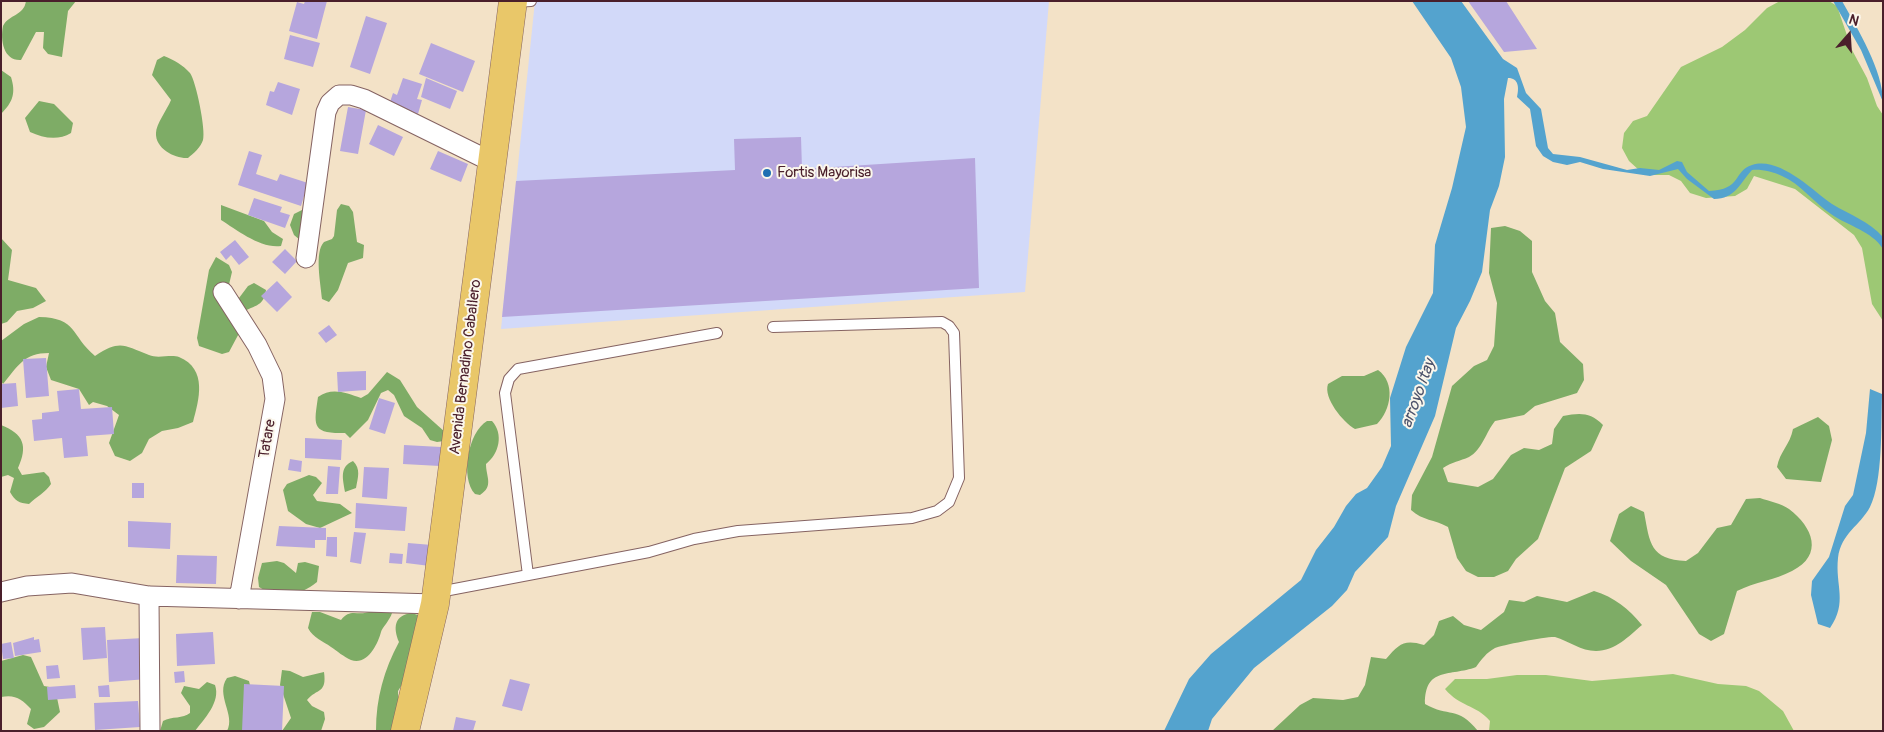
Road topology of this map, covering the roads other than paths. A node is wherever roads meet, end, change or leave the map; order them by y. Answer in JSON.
{"nodes":[{"id":1,"x":519,"y":2,"type":"edge"},
{"id":2,"x":492,"y":162,"type":"junction"},
{"id":3,"x":306,"y":258,"type":"dead end"},
{"id":4,"x":222,"y":292,"type":"dead end"},
{"id":5,"x":773,"y":327,"type":"dead end"},
{"id":6,"x":717,"y":333,"type":"dead end"},
{"id":7,"x":528,"y":575,"type":"junction"},
{"id":8,"x":1,"y":592,"type":"edge"},
{"id":9,"x":149,"y":596,"type":"junction"},
{"id":10,"x":436,"y":598,"type":"junction"},
{"id":11,"x":239,"y":599,"type":"junction"},
{"id":12,"x":150,"y":731,"type":"edge"},
{"id":13,"x":405,"y":731,"type":"edge"}],
"edges":[{"from":1,"to":2,"type":"main road","name":"Avenida Bernadino Caballero"},
{"from":2,"to":3,"type":"street"},
{"from":2,"to":10,"type":"main road","name":"Avenida Bernadino Caballero"},
{"from":4,"to":11,"type":"street","name":"Tatare"},
{"from":5,"to":7,"type":"lane"},
{"from":6,"to":7,"type":"lane"},
{"from":7,"to":10,"type":"lane"},
{"from":8,"to":9,"type":"street"},
{"from":9,"to":11,"type":"street"},
{"from":9,"to":12,"type":"street"},
{"from":10,"to":11,"type":"street"},
{"from":10,"to":13,"type":"main road","name":"Avenida Bernadino Caballero"}]}
